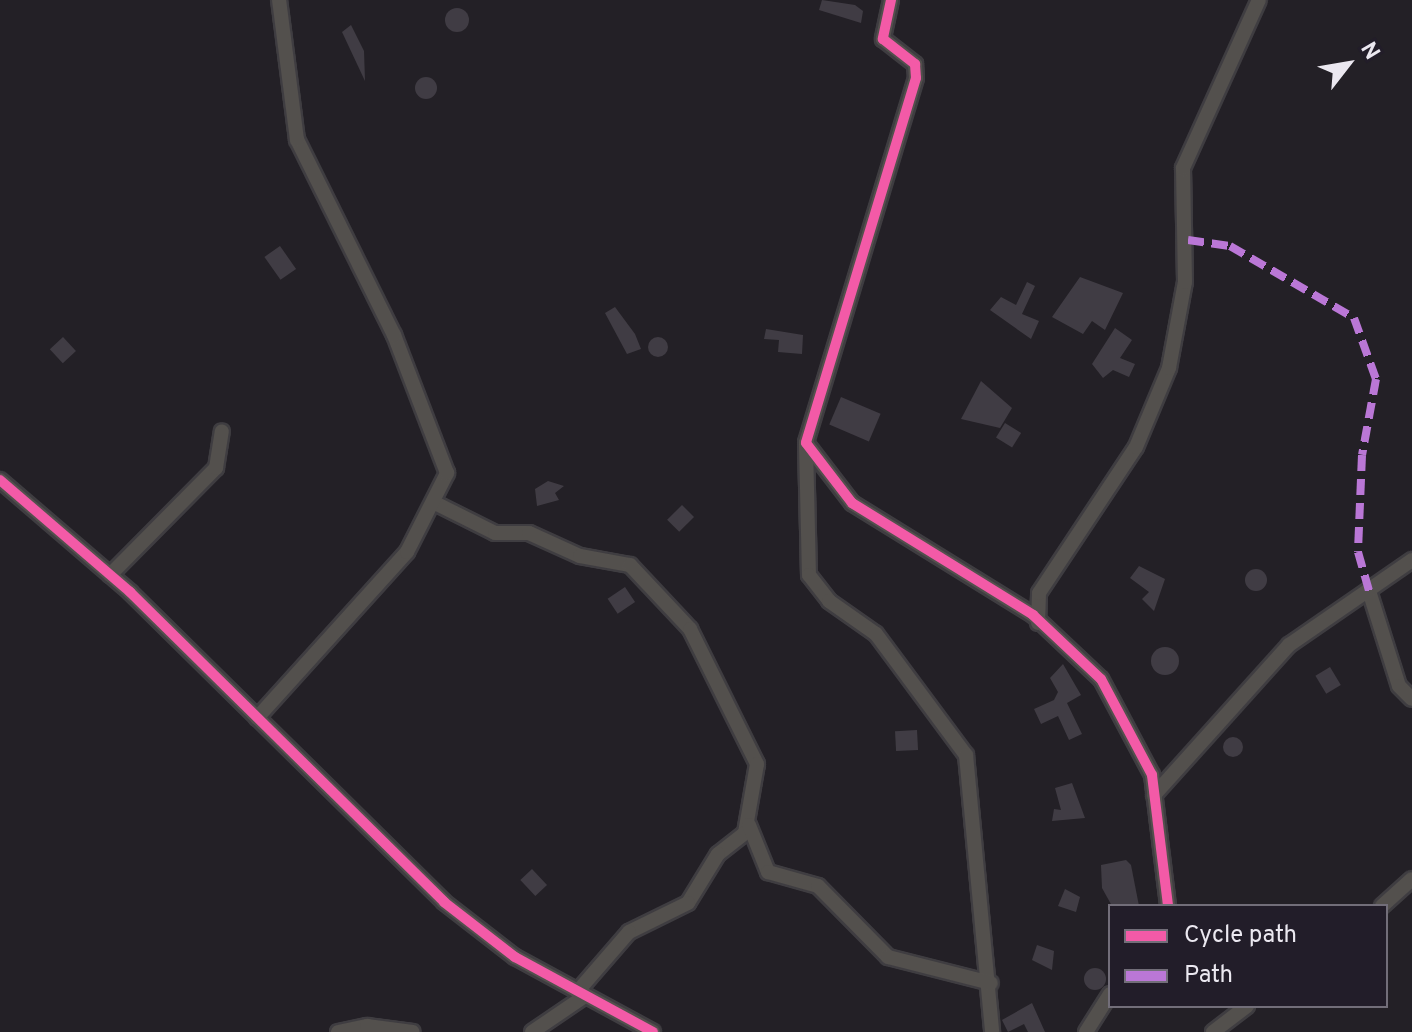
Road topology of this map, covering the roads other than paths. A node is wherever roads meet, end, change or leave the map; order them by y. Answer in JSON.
{"nodes":[{"id":1,"x":279,"y":0,"type":"edge"},
{"id":2,"x":891,"y":0,"type":"edge"},
{"id":3,"x":1259,"y":0,"type":"edge"},
{"id":4,"x":222,"y":431,"type":"dead end"},
{"id":5,"x":806,"y":443,"type":"junction"},
{"id":6,"x":0,"y":480,"type":"edge"},
{"id":7,"x":437,"y":504,"type":"junction"},
{"id":8,"x":1412,"y":560,"type":"edge"},
{"id":9,"x":110,"y":575,"type":"junction"},
{"id":10,"x":1370,"y":594,"type":"junction"},
{"id":11,"x":1040,"y":625,"type":"junction"},
{"id":12,"x":1412,"y":699,"type":"edge"},
{"id":13,"x":257,"y":718,"type":"junction"},
{"id":14,"x":1154,"y":795,"type":"junction"},
{"id":15,"x":749,"y":825,"type":"junction"},
{"id":16,"x":1412,"y":879,"type":"edge"},
{"id":17,"x":1168,"y":904,"type":"edge"},
{"id":18,"x":1384,"y":904,"type":"edge"},
{"id":19,"x":991,"y":983,"type":"junction"},
{"id":20,"x":581,"y":994,"type":"junction"},
{"id":21,"x":1108,"y":997,"type":"edge"},
{"id":22,"x":1244,"y":1008,"type":"edge"},
{"id":23,"x":338,"y":1032,"type":"edge"},
{"id":24,"x":413,"y":1032,"type":"edge"},
{"id":25,"x":532,"y":1032,"type":"edge"},
{"id":26,"x":653,"y":1032,"type":"edge"},
{"id":27,"x":992,"y":1032,"type":"edge"},
{"id":28,"x":1086,"y":1032,"type":"edge"},
{"id":29,"x":1213,"y":1032,"type":"edge"}],
"edges":[{"from":1,"to":7,"type":"street"},
{"from":2,"to":5,"type":"street"},
{"from":3,"to":11,"type":"street"},
{"from":4,"to":9,"type":"street"},
{"from":5,"to":11,"type":"street"},
{"from":5,"to":19,"type":"street"},
{"from":6,"to":9,"type":"street"},
{"from":7,"to":13,"type":"street"},
{"from":7,"to":15,"type":"street"},
{"from":8,"to":10,"type":"street"},
{"from":9,"to":13,"type":"street"},
{"from":10,"to":12,"type":"street"},
{"from":10,"to":14,"type":"street"},
{"from":11,"to":14,"type":"street"},
{"from":13,"to":20,"type":"street"},
{"from":14,"to":17,"type":"street"},
{"from":15,"to":19,"type":"street"},
{"from":15,"to":20,"type":"street"},
{"from":16,"to":18,"type":"street"},
{"from":19,"to":27,"type":"street"},
{"from":20,"to":25,"type":"street"},
{"from":20,"to":26,"type":"street"},
{"from":21,"to":28,"type":"street"},
{"from":22,"to":29,"type":"street"},
{"from":23,"to":24,"type":"street"}]}
